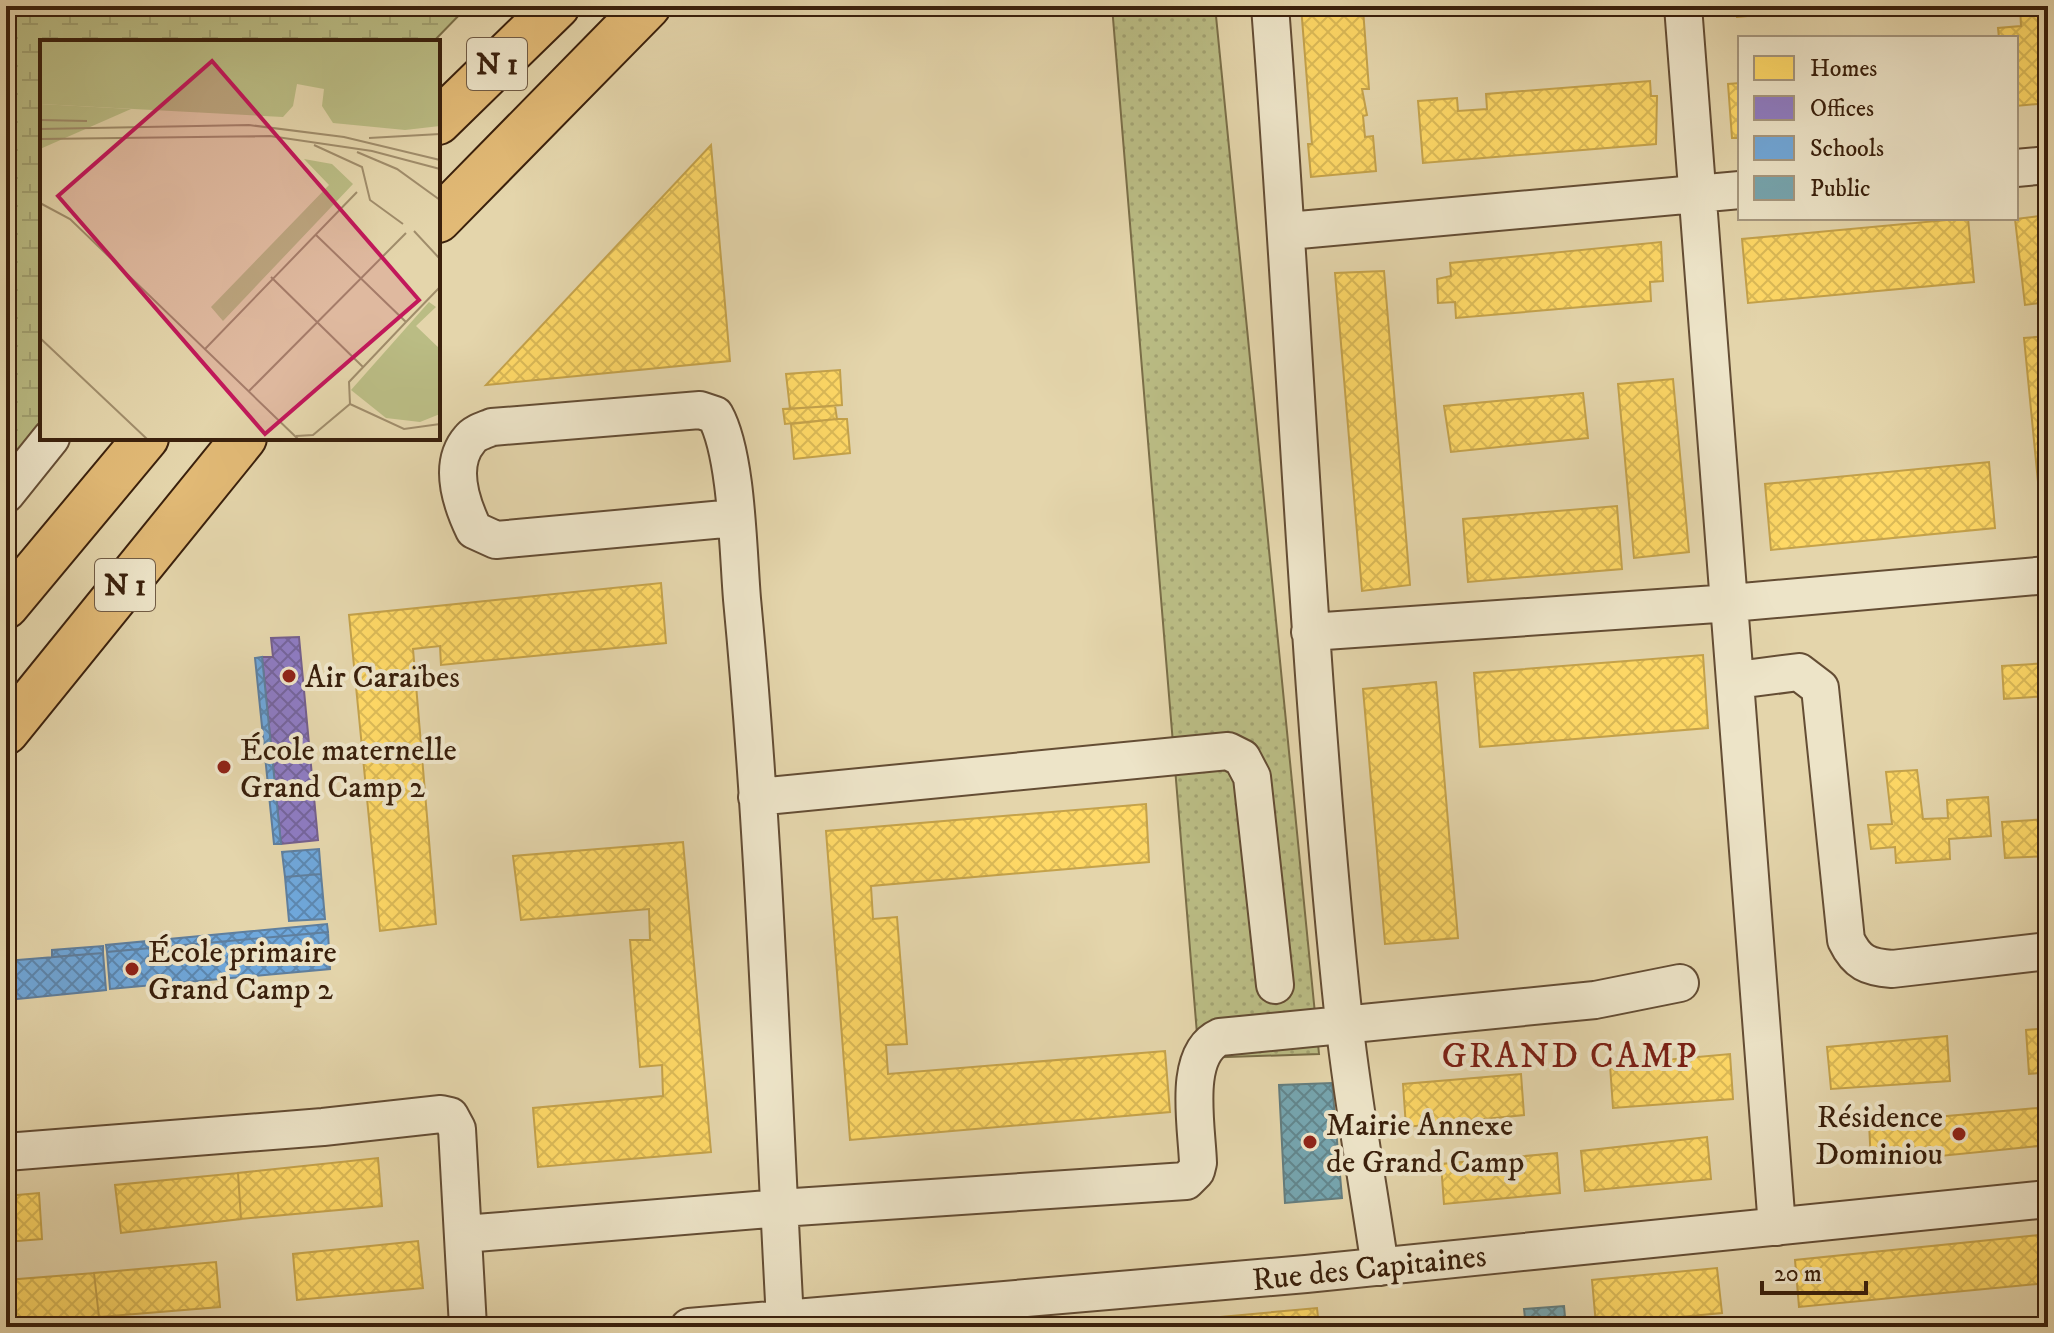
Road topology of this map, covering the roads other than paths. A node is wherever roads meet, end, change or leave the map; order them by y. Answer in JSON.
{"nodes":[{"id":1,"x":557,"y":6,"type":"edge"},
{"id":2,"x":648,"y":6,"type":"edge"},
{"id":3,"x":1270,"y":6,"type":"edge"},
{"id":4,"x":1683,"y":6,"type":"edge"},
{"id":5,"x":440,"y":120,"type":"edge"},
{"id":6,"x":2048,"y":165,"type":"edge"},
{"id":7,"x":2018,"y":168,"type":"edge"},
{"id":8,"x":1738,"y":190,"type":"edge"},
{"id":9,"x":1697,"y":193,"type":"junction"},
{"id":10,"x":440,"y":218,"type":"edge"},
{"id":11,"x":1288,"y":231,"type":"junction"},
{"id":12,"x":49,"y":440,"type":"edge"},
{"id":13,"x":144,"y":440,"type":"edge"},
{"id":14,"x":242,"y":440,"type":"edge"},
{"id":15,"x":6,"y":494,"type":"edge"},
{"id":16,"x":735,"y":518,"type":"junction"},
{"id":17,"x":2048,"y":575,"type":"edge"},
{"id":18,"x":1731,"y":603,"type":"junction"},
{"id":19,"x":6,"y":606,"type":"edge"},
{"id":20,"x":1310,"y":632,"type":"junction"},
{"id":21,"x":1737,"y":680,"type":"junction"},
{"id":22,"x":6,"y":732,"type":"edge"},
{"id":23,"x":757,"y":797,"type":"junction"},
{"id":24,"x":2048,"y":951,"type":"edge"},
{"id":25,"x":1680,"y":983,"type":"dead end"},
{"id":26,"x":1275,"y":985,"type":"dead end"},
{"id":27,"x":1344,"y":1023,"type":"junction"},
{"id":28,"x":6,"y":1152,"type":"edge"},
{"id":29,"x":2048,"y":1199,"type":"edge"},
{"id":30,"x":780,"y":1208,"type":"junction"},
{"id":31,"x":1777,"y":1227,"type":"junction"},
{"id":32,"x":464,"y":1234,"type":"junction"},
{"id":33,"x":1380,"y":1267,"type":"junction"},
{"id":34,"x":785,"y":1320,"type":"junction"},
{"id":35,"x":468,"y":1327,"type":"edge"},
{"id":36,"x":689,"y":1327,"type":"edge"}],
"edges":[{"from":1,"to":5,"type":"highway","number":"N 1"},
{"from":2,"to":10,"type":"highway","number":"N 1"},
{"from":3,"to":11,"type":"street"},
{"from":4,"to":9,"type":"street"},
{"from":6,"to":7,"type":"street"},
{"from":8,"to":9,"type":"street"},
{"from":9,"to":11,"type":"street"},
{"from":9,"to":18,"type":"street"},
{"from":11,"to":20,"type":"street"},
{"from":12,"to":15,"type":"street"},
{"from":13,"to":19,"type":"highway","number":"N 1"},
{"from":14,"to":22,"type":"highway","number":"N 1"},
{"from":16,"to":16,"type":"street"},
{"from":16,"to":23,"type":"street"},
{"from":17,"to":18,"type":"street"},
{"from":18,"to":20,"type":"street"},
{"from":18,"to":21,"type":"street"},
{"from":20,"to":27,"type":"street"},
{"from":21,"to":24,"type":"street"},
{"from":21,"to":31,"type":"street"},
{"from":23,"to":26,"type":"street"},
{"from":23,"to":30,"type":"street"},
{"from":25,"to":27,"type":"street"},
{"from":27,"to":30,"type":"street"},
{"from":27,"to":33,"type":"street"},
{"from":28,"to":32,"type":"street"},
{"from":29,"to":31,"type":"street","name":"Rue des Capitaines"},
{"from":30,"to":32,"type":"street"},
{"from":30,"to":34,"type":"street"},
{"from":31,"to":33,"type":"street","name":"Rue des Capitaines"},
{"from":32,"to":35,"type":"street"},
{"from":33,"to":34,"type":"street","name":"Rue des Capitaines"},
{"from":34,"to":36,"type":"street","name":"Rue des Capitaines"}]}
